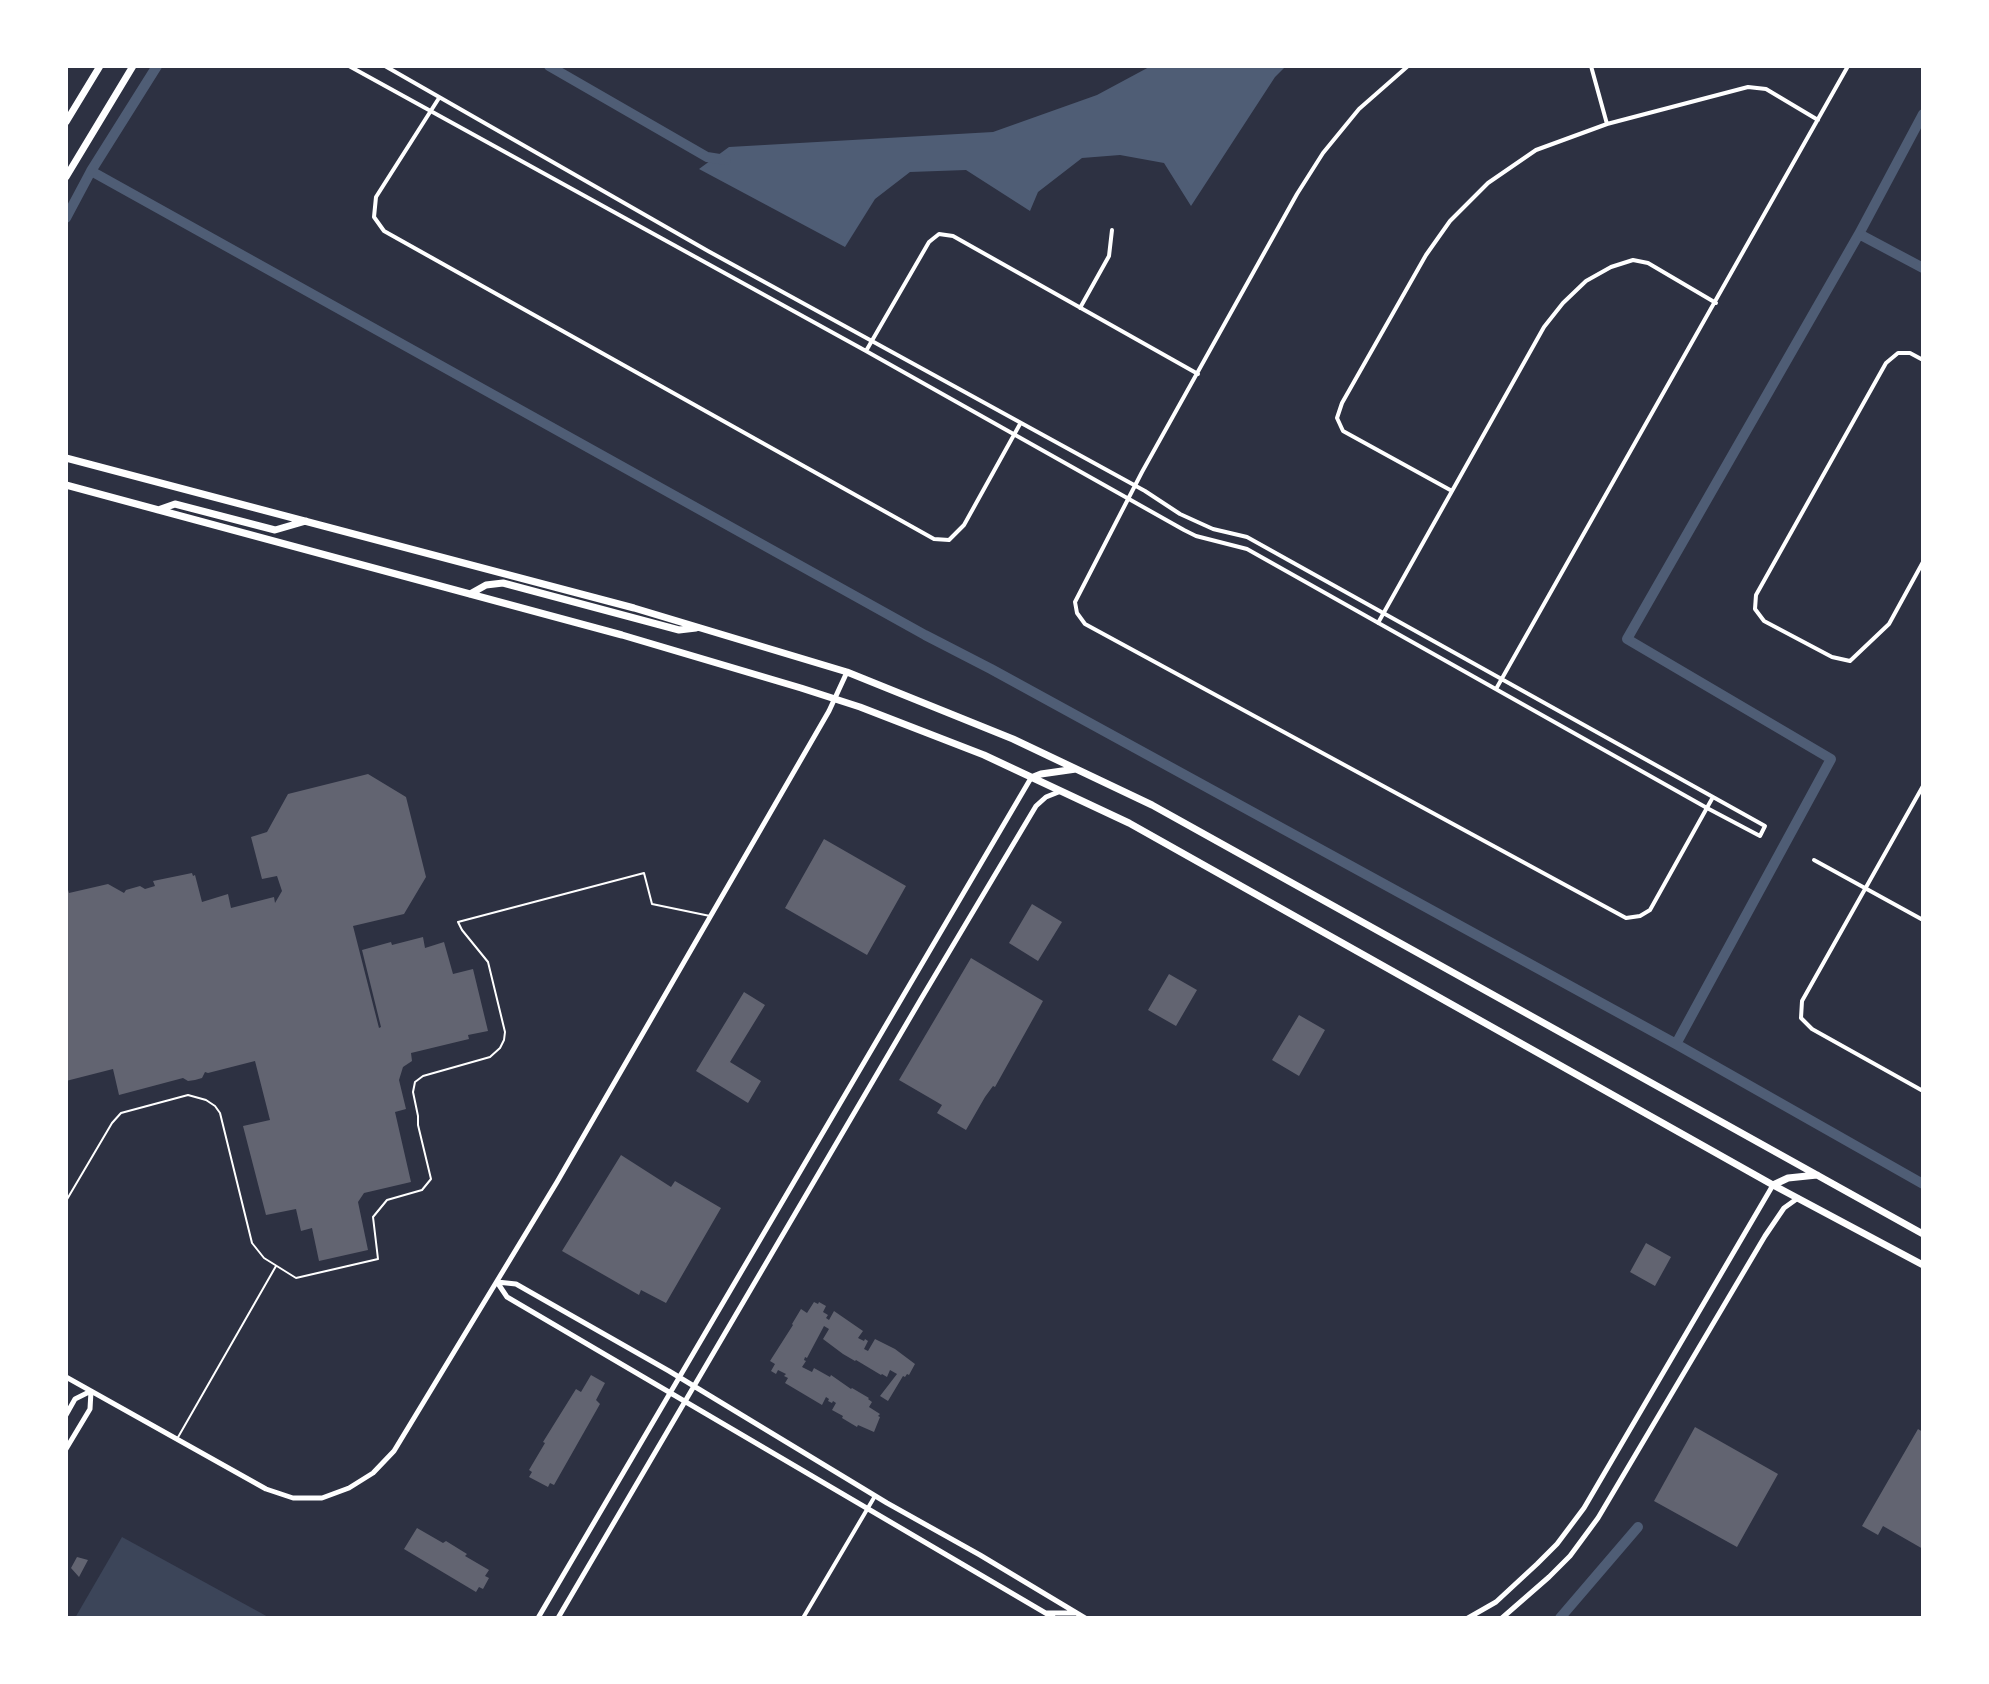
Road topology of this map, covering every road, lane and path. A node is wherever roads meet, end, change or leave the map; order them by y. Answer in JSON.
{"nodes":[{"id":1,"x":100,"y":66,"type":"edge"},
{"id":2,"x":133,"y":66,"type":"edge"},
{"id":3,"x":349,"y":66,"type":"edge"},
{"id":4,"x":385,"y":66,"type":"edge"},
{"id":5,"x":1408,"y":66,"type":"edge"},
{"id":6,"x":1592,"y":66,"type":"edge"},
{"id":7,"x":1848,"y":66,"type":"edge"},
{"id":8,"x":439,"y":98,"type":"junction"},
{"id":9,"x":431,"y":110,"type":"junction"},
{"id":10,"x":1818,"y":120,"type":"junction"},
{"id":11,"x":66,"y":122,"type":"edge"},
{"id":12,"x":1607,"y":124,"type":"junction"},
{"id":13,"x":66,"y":177,"type":"edge"},
{"id":14,"x":1112,"y":230,"type":"dead end"},
{"id":15,"x":1716,"y":303,"type":"junction"},
{"id":16,"x":1080,"y":308,"type":"junction"},
{"id":17,"x":871,"y":341,"type":"junction"},
{"id":18,"x":866,"y":351,"type":"junction"},
{"id":19,"x":1923,"y":360,"type":"edge"},
{"id":20,"x":1198,"y":374,"type":"junction"},
{"id":21,"x":1020,"y":424,"type":"junction"},
{"id":22,"x":1014,"y":435,"type":"junction"},
{"id":23,"x":66,"y":458,"type":"edge"},
{"id":24,"x":66,"y":485,"type":"edge"},
{"id":25,"x":1135,"y":486,"type":"junction"},
{"id":26,"x":1452,"y":491,"type":"junction"},
{"id":27,"x":1129,"y":499,"type":"junction"},
{"id":28,"x":158,"y":510,"type":"junction"},
{"id":29,"x":306,"y":521,"type":"junction"},
{"id":30,"x":1923,"y":562,"type":"edge"},
{"id":31,"x":470,"y":594,"type":"junction"},
{"id":32,"x":1384,"y":612,"type":"junction"},
{"id":33,"x":1378,"y":623,"type":"junction"},
{"id":34,"x":698,"y":627,"type":"junction"},
{"id":35,"x":847,"y":672,"type":"junction"},
{"id":36,"x":1502,"y":679,"type":"junction"},
{"id":37,"x":1496,"y":689,"type":"junction"},
{"id":38,"x":835,"y":698,"type":"junction"},
{"id":39,"x":1077,"y":768,"type":"junction"},
{"id":40,"x":1031,"y":778,"type":"junction"},
{"id":41,"x":1923,"y":786,"type":"edge"},
{"id":42,"x":1060,"y":791,"type":"junction"},
{"id":43,"x":1713,"y":797,"type":"junction"},
{"id":44,"x":1707,"y":808,"type":"junction"},
{"id":45,"x":1814,"y":860,"type":"dead end"},
{"id":46,"x":1865,"y":888,"type":"junction"},
{"id":47,"x":710,"y":916,"type":"junction"},
{"id":48,"x":1923,"y":920,"type":"edge"},
{"id":49,"x":1923,"y":1091,"type":"edge"},
{"id":50,"x":1816,"y":1175,"type":"junction"},
{"id":51,"x":1773,"y":1185,"type":"junction"},
{"id":52,"x":1798,"y":1198,"type":"junction"},
{"id":53,"x":66,"y":1201,"type":"edge"},
{"id":54,"x":1923,"y":1234,"type":"edge"},
{"id":55,"x":1923,"y":1265,"type":"edge"},
{"id":56,"x":276,"y":1266,"type":"junction"},
{"id":57,"x":496,"y":1282,"type":"junction"},
{"id":58,"x":66,"y":1377,"type":"edge"},
{"id":59,"x":680,"y":1378,"type":"junction"},
{"id":60,"x":694,"y":1387,"type":"junction"},
{"id":61,"x":91,"y":1391,"type":"junction"},
{"id":62,"x":672,"y":1392,"type":"junction"},
{"id":63,"x":686,"y":1400,"type":"junction"},
{"id":64,"x":66,"y":1415,"type":"edge"},
{"id":65,"x":177,"y":1439,"type":"junction"},
{"id":66,"x":66,"y":1449,"type":"edge"},
{"id":67,"x":876,"y":1496,"type":"junction"},
{"id":68,"x":867,"y":1510,"type":"junction"},
{"id":69,"x":1045,"y":1613,"type":"junction"},
{"id":70,"x":1078,"y":1613,"type":"junction"},
{"id":71,"x":538,"y":1618,"type":"edge"},
{"id":72,"x":558,"y":1618,"type":"edge"},
{"id":73,"x":803,"y":1618,"type":"edge"},
{"id":74,"x":1054,"y":1618,"type":"edge"},
{"id":75,"x":1085,"y":1618,"type":"edge"},
{"id":76,"x":1468,"y":1618,"type":"edge"},
{"id":77,"x":1502,"y":1618,"type":"edge"}],
"edges":[{"from":1,"to":11,"type":"main road"},
{"from":2,"to":13,"type":"main road"},
{"from":3,"to":9,"type":"street"},
{"from":4,"to":8,"type":"street"},
{"from":5,"to":20,"type":"street"},
{"from":6,"to":12,"type":"street"},
{"from":7,"to":10,"type":"street"},
{"from":8,"to":9,"type":"street"},
{"from":8,"to":17,"type":"street"},
{"from":9,"to":18,"type":"street"},
{"from":9,"to":22,"type":"street"},
{"from":10,"to":12,"type":"street"},
{"from":10,"to":15,"type":"street"},
{"from":12,"to":26,"type":"street"},
{"from":14,"to":16,"type":"street"},
{"from":15,"to":26,"type":"street"},
{"from":15,"to":36,"type":"street"},
{"from":16,"to":17,"type":"street"},
{"from":16,"to":20,"type":"street"},
{"from":17,"to":18,"type":"street"},
{"from":17,"to":21,"type":"street"},
{"from":18,"to":22,"type":"street"},
{"from":19,"to":30,"type":"street"},
{"from":20,"to":25,"type":"street"},
{"from":21,"to":22,"type":"street"},
{"from":21,"to":25,"type":"street"},
{"from":22,"to":27,"type":"street"},
{"from":23,"to":29,"type":"main road"},
{"from":24,"to":28,"type":"main road"},
{"from":25,"to":27,"type":"street"},
{"from":25,"to":32,"type":"street"},
{"from":26,"to":32,"type":"street"},
{"from":27,"to":33,"type":"street"},
{"from":27,"to":44,"type":"street"},
{"from":28,"to":29,"type":"main road"},
{"from":28,"to":31,"type":"main road"},
{"from":29,"to":34,"type":"main road"},
{"from":31,"to":34,"type":"main road"},
{"from":31,"to":38,"type":"main road"},
{"from":32,"to":33,"type":"street"},
{"from":32,"to":36,"type":"street"},
{"from":33,"to":37,"type":"street"},
{"from":34,"to":35,"type":"main road"},
{"from":35,"to":38,"type":"street"},
{"from":35,"to":39,"type":"main road"},
{"from":36,"to":37,"type":"street"},
{"from":36,"to":43,"type":"street"},
{"from":37,"to":44,"type":"street"},
{"from":38,"to":40,"type":"main road"},
{"from":38,"to":47,"type":"street"},
{"from":39,"to":40,"type":"main road"},
{"from":39,"to":50,"type":"main road"},
{"from":40,"to":42,"type":"main road"},
{"from":40,"to":59,"type":"street"},
{"from":41,"to":46,"type":"street"},
{"from":42,"to":51,"type":"main road"},
{"from":42,"to":60,"type":"street"},
{"from":43,"to":44,"type":"street"},
{"from":43,"to":44,"type":"street"},
{"from":45,"to":46,"type":"street"},
{"from":46,"to":48,"type":"street"},
{"from":46,"to":49,"type":"street"},
{"from":47,"to":56,"type":"lane"},
{"from":47,"to":57,"type":"street"},
{"from":50,"to":51,"type":"main road"},
{"from":50,"to":54,"type":"main road"},
{"from":51,"to":52,"type":"main road"},
{"from":51,"to":76,"type":"street"},
{"from":52,"to":55,"type":"main road"},
{"from":52,"to":77,"type":"street"},
{"from":53,"to":56,"type":"lane"},
{"from":56,"to":65,"type":"lane"},
{"from":57,"to":59,"type":"street"},
{"from":57,"to":62,"type":"street"},
{"from":57,"to":65,"type":"street"},
{"from":58,"to":61,"type":"street"},
{"from":59,"to":60,"type":"street"},
{"from":59,"to":62,"type":"street"},
{"from":60,"to":63,"type":"street"},
{"from":60,"to":67,"type":"street"},
{"from":61,"to":64,"type":"street"},
{"from":61,"to":65,"type":"street"},
{"from":61,"to":66,"type":"street"},
{"from":62,"to":63,"type":"street"},
{"from":62,"to":71,"type":"street"},
{"from":63,"to":68,"type":"street"},
{"from":63,"to":72,"type":"street"},
{"from":67,"to":68,"type":"street"},
{"from":67,"to":70,"type":"street"},
{"from":68,"to":69,"type":"street"},
{"from":68,"to":73,"type":"street"},
{"from":69,"to":70,"type":"street"},
{"from":69,"to":74,"type":"street"},
{"from":70,"to":75,"type":"street"}]}
